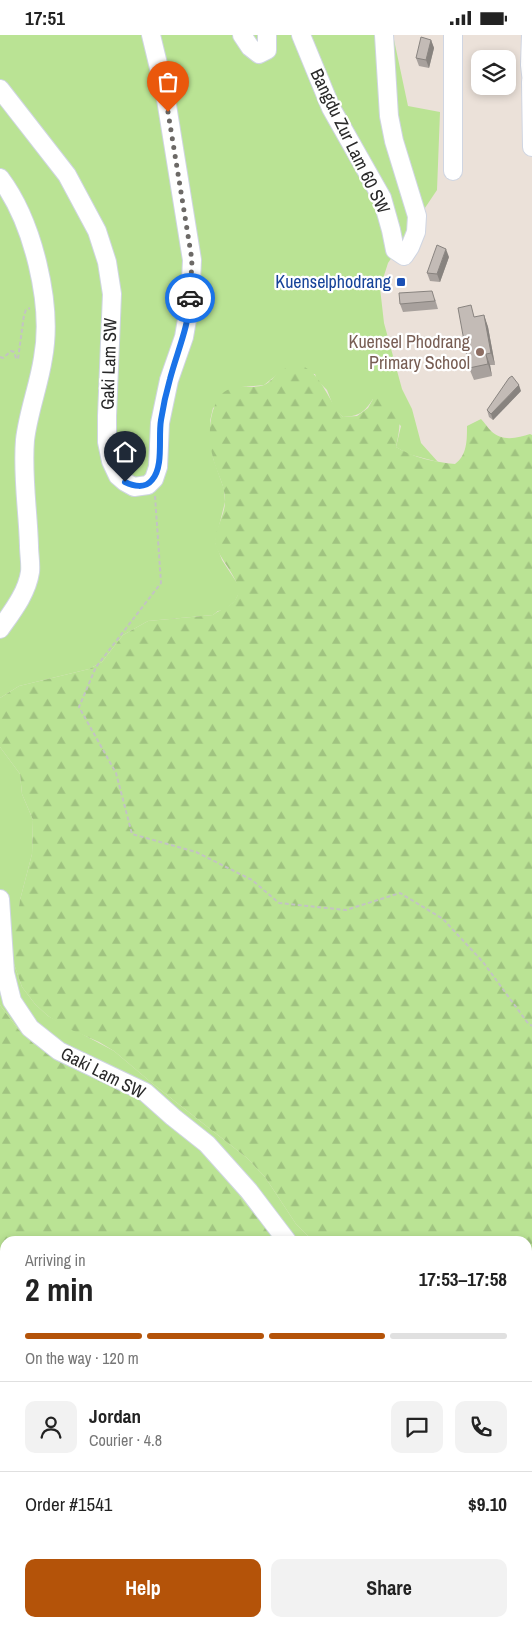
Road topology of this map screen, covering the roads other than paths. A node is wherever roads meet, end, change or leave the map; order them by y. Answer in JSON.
{"nodes":[{"id":1,"x":151,"y":35,"type":"edge"},
{"id":2,"x":242,"y":35,"type":"edge"},
{"id":3,"x":267,"y":35,"type":"edge"},
{"id":4,"x":301,"y":35,"type":"edge"},
{"id":5,"x":384,"y":35,"type":"edge"},
{"id":6,"x":453,"y":35,"type":"edge"},
{"id":7,"x":531,"y":35,"type":"edge"},
{"id":8,"x":531,"y":82,"type":"edge"},
{"id":9,"x":0,"y":89,"type":"edge"},
{"id":10,"x":532,"y":147,"type":"edge"},
{"id":11,"x":453,"y":171,"type":"dead end"},
{"id":12,"x":0,"y":178,"type":"edge"},
{"id":13,"x":0,"y":629,"type":"edge"},
{"id":14,"x":0,"y":899,"type":"edge"},
{"id":15,"x":283,"y":1236,"type":"edge"}],
"edges":[{"from":1,"to":9,"type":"street","name":"Gaki Lam SW"},
{"from":2,"to":3,"type":"street"},
{"from":4,"to":5,"type":"street","name":"Bangdu Zur Lam 60 SW"},
{"from":6,"to":11,"type":"street"},
{"from":7,"to":8,"type":"street"},
{"from":8,"to":10,"type":"street"},
{"from":12,"to":13,"type":"street"},
{"from":14,"to":15,"type":"street","name":"Gaki Lam SW"}]}
